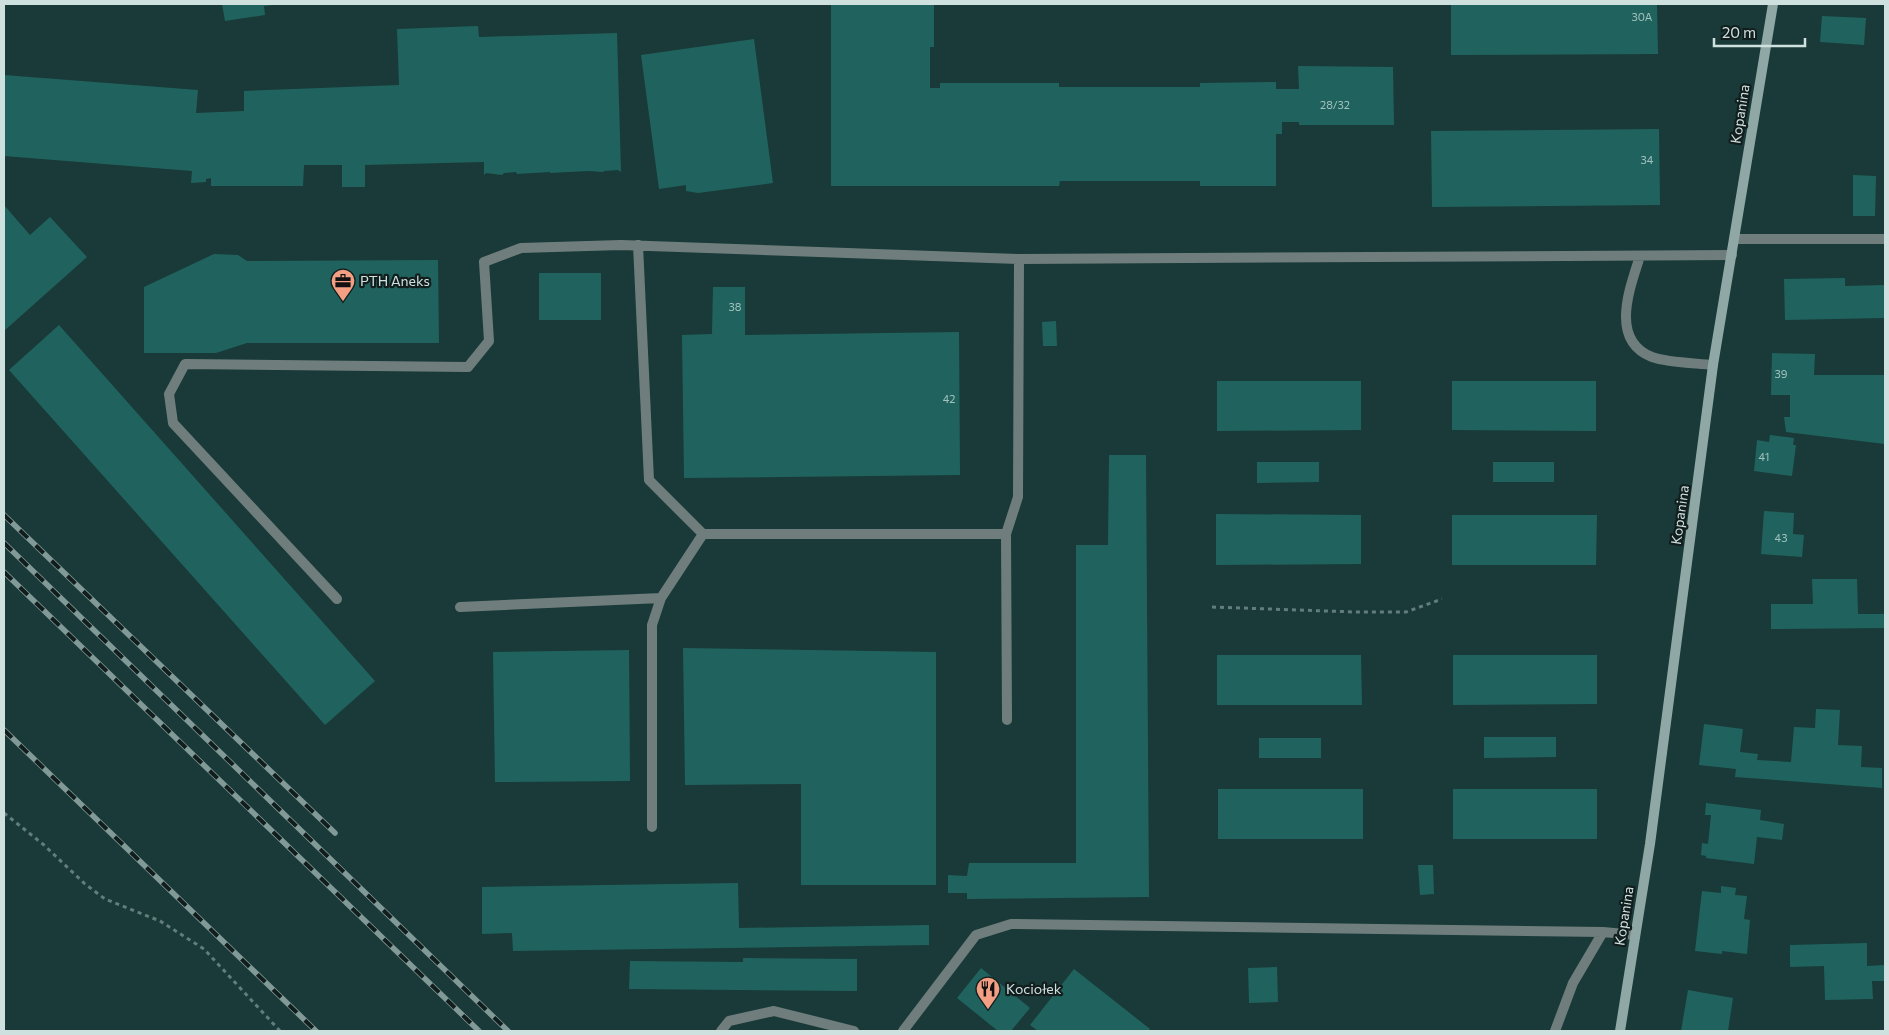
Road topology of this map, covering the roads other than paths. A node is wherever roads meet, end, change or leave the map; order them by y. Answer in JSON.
{"nodes":[{"id":1,"x":1773,"y":4,"type":"edge"},
{"id":2,"x":1734,"y":239,"type":"junction"},
{"id":3,"x":1885,"y":239,"type":"edge"},
{"id":4,"x":638,"y":246,"type":"junction"},
{"id":5,"x":1640,"y":256,"type":"junction"},
{"id":6,"x":1732,"y":256,"type":"junction"},
{"id":7,"x":1019,"y":259,"type":"junction"},
{"id":8,"x":1713,"y":365,"type":"junction"},
{"id":9,"x":703,"y":534,"type":"junction"},
{"id":10,"x":1006,"y":534,"type":"junction"},
{"id":11,"x":661,"y":598,"type":"junction"},
{"id":12,"x":337,"y":600,"type":"dead end"},
{"id":13,"x":460,"y":607,"type":"dead end"},
{"id":14,"x":1007,"y":720,"type":"dead end"},
{"id":15,"x":652,"y":827,"type":"dead end"},
{"id":16,"x":1603,"y":932,"type":"junction"},
{"id":17,"x":1635,"y":935,"type":"junction"},
{"id":18,"x":721,"y":1031,"type":"edge"},
{"id":19,"x":854,"y":1031,"type":"edge"},
{"id":20,"x":903,"y":1031,"type":"edge"},
{"id":21,"x":1555,"y":1031,"type":"edge"},
{"id":22,"x":1620,"y":1031,"type":"edge"}],
"edges":[{"from":1,"to":2,"type":"street","name":"Kopanina"},
{"from":2,"to":3,"type":"lane"},
{"from":2,"to":6,"type":"street","name":"Kopanina"},
{"from":4,"to":7,"type":"lane"},
{"from":4,"to":9,"type":"lane"},
{"from":4,"to":12,"type":"lane"},
{"from":5,"to":6,"type":"lane"},
{"from":5,"to":7,"type":"lane"},
{"from":5,"to":8,"type":"lane"},
{"from":6,"to":8,"type":"street","name":"Kopanina"},
{"from":7,"to":10,"type":"lane"},
{"from":8,"to":17,"type":"street","name":"Kopanina"},
{"from":9,"to":10,"type":"lane"},
{"from":9,"to":11,"type":"lane"},
{"from":10,"to":14,"type":"lane"},
{"from":11,"to":13,"type":"lane"},
{"from":11,"to":15,"type":"lane"},
{"from":16,"to":17,"type":"lane"},
{"from":16,"to":20,"type":"lane"},
{"from":16,"to":21,"type":"lane"},
{"from":17,"to":22,"type":"street","name":"Kopanina"},
{"from":18,"to":19,"type":"lane"}]}
